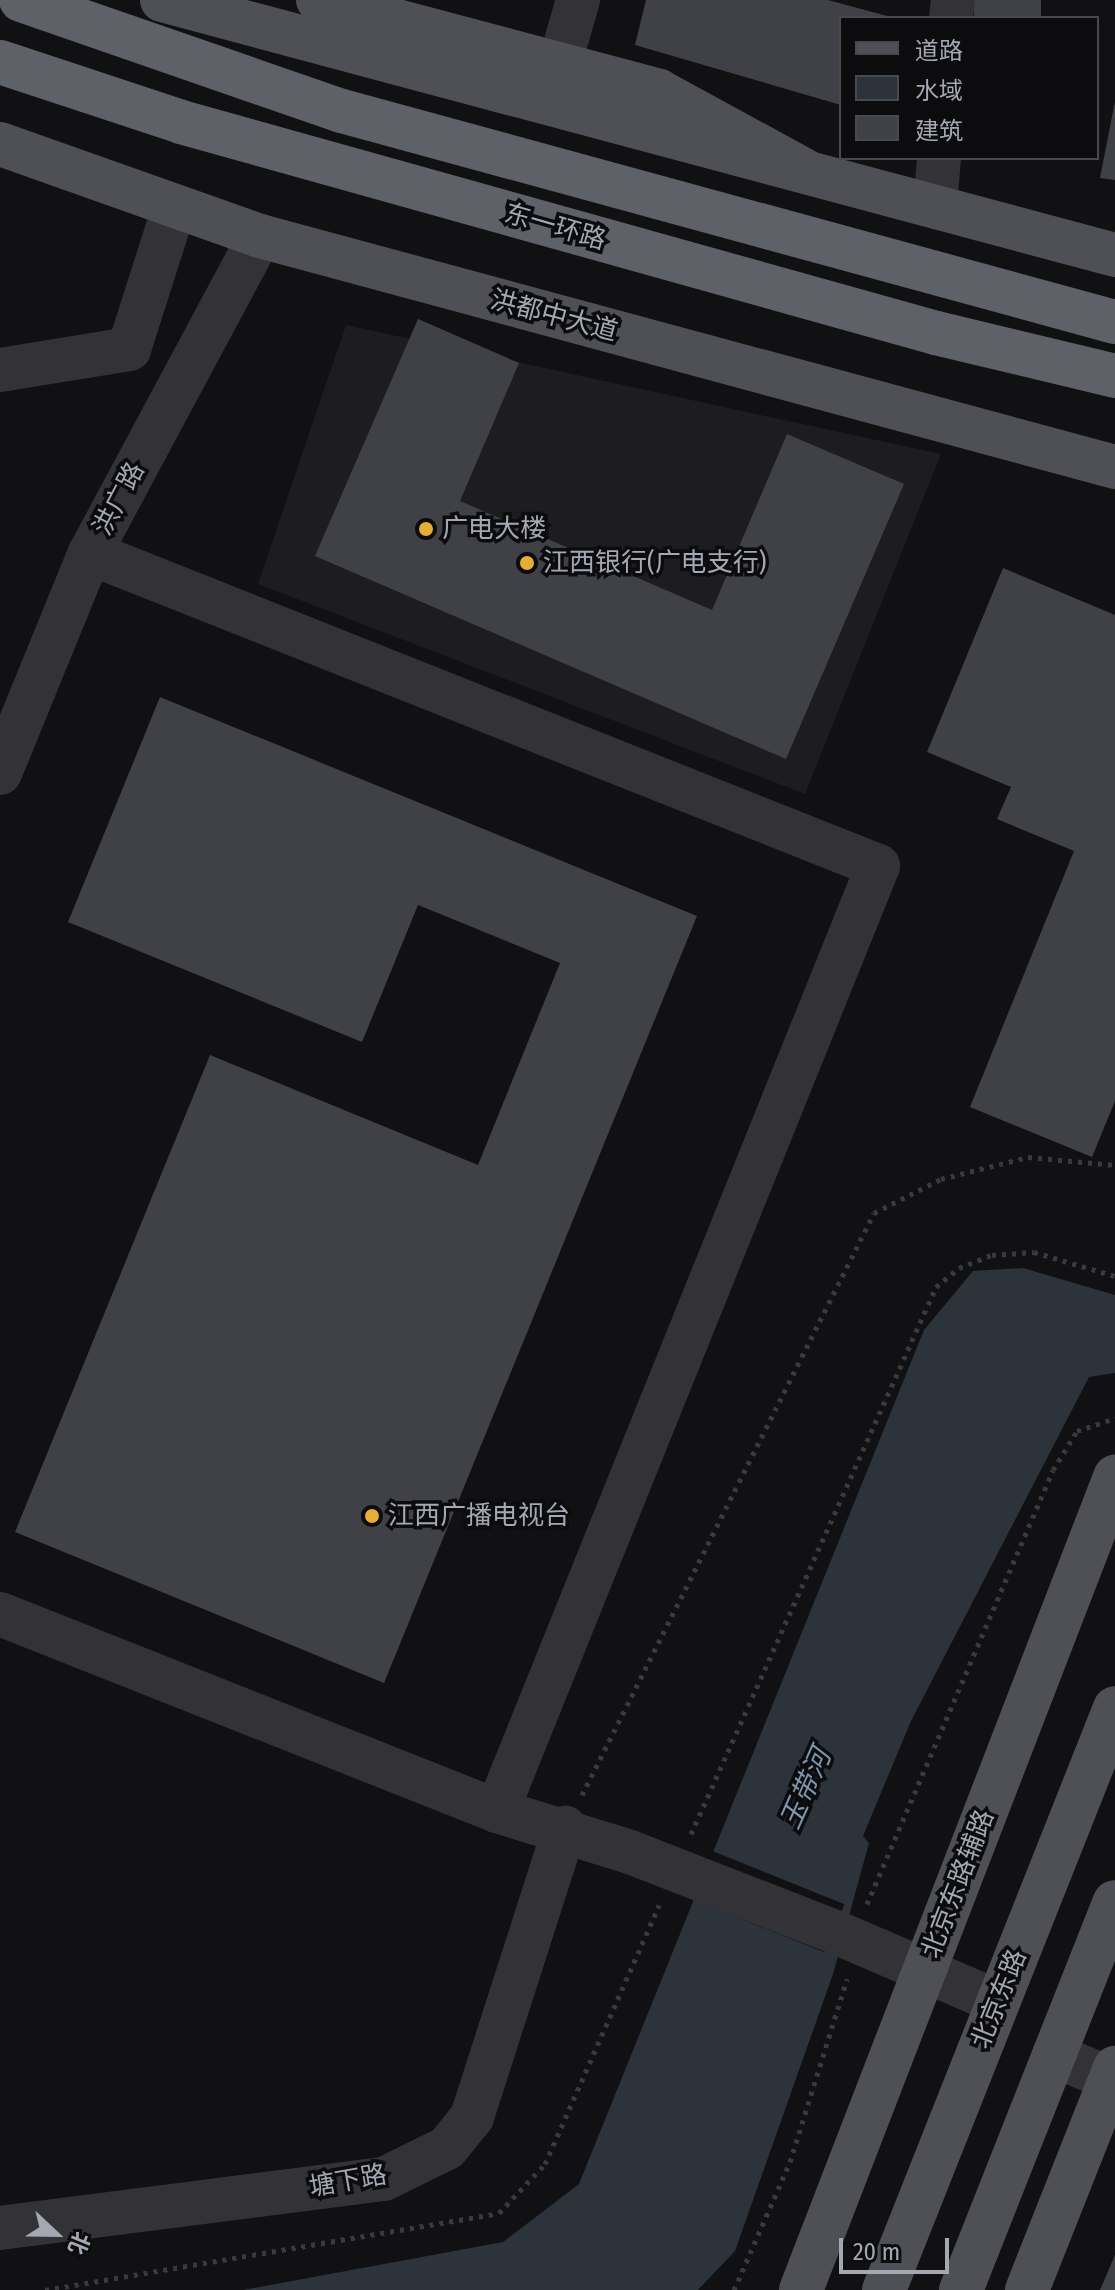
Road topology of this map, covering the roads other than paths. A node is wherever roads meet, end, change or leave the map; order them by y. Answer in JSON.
{"nodes":[{"id":1,"x":21,"y":0,"type":"edge"},
{"id":2,"x":162,"y":0,"type":"edge"},
{"id":3,"x":318,"y":0,"type":"edge"},
{"id":4,"x":578,"y":0,"type":"edge"},
{"id":5,"x":0,"y":62,"type":"edge"},
{"id":6,"x":548,"y":102,"type":"junction"},
{"id":7,"x":7,"y":147,"type":"edge"},
{"id":8,"x":939,"y":160,"type":"edge"},
{"id":9,"x":804,"y":170,"type":"junction"},
{"id":10,"x":935,"y":206,"type":"junction"},
{"id":11,"x":174,"y":208,"type":"junction"},
{"id":12,"x":260,"y":236,"type":"junction"},
{"id":13,"x":1115,"y":255,"type":"edge"},
{"id":14,"x":1115,"y":322,"type":"edge"},
{"id":15,"x":0,"y":370,"type":"edge"},
{"id":16,"x":1115,"y":376,"type":"edge"},
{"id":17,"x":1115,"y":467,"type":"edge"},
{"id":18,"x":90,"y":553,"type":"junction"},
{"id":19,"x":0,"y":773,"type":"edge"},
{"id":20,"x":1113,"y":1483,"type":"edge"},
{"id":21,"x":0,"y":1614,"type":"edge"},
{"id":22,"x":1115,"y":1708,"type":"edge"},
{"id":23,"x":497,"y":1811,"type":"junction"},
{"id":24,"x":565,"y":1828,"type":"junction"},
{"id":25,"x":1115,"y":1902,"type":"edge"},
{"id":26,"x":924,"y":1973,"type":"junction"},
{"id":27,"x":998,"y":2002,"type":"junction"},
{"id":28,"x":1054,"y":2055,"type":"junction"},
{"id":29,"x":1114,"y":2076,"type":"edge"},
{"id":30,"x":0,"y":2228,"type":"edge"},
{"id":31,"x":801,"y":2290,"type":"edge"},
{"id":32,"x":884,"y":2290,"type":"edge"},
{"id":33,"x":961,"y":2290,"type":"edge"},
{"id":34,"x":1027,"y":2290,"type":"edge"}],
"edges":[{"from":1,"to":14,"type":"highway"},
{"from":2,"to":6,"type":"main road"},
{"from":3,"to":9,"type":"main road","bridge":true},
{"from":4,"to":6,"type":"street"},
{"from":5,"to":16,"type":"highway","name":"东一环路"},
{"from":6,"to":9,"type":"main road"},
{"from":7,"to":11,"type":"main road","name":"洪都中大道"},
{"from":8,"to":10,"type":"street"},
{"from":9,"to":10,"type":"main road"},
{"from":10,"to":13,"type":"main road"},
{"from":11,"to":12,"type":"main road","name":"洪都中大道"},
{"from":11,"to":15,"type":"street"},
{"from":12,"to":17,"type":"main road","name":"洪都中大道"},
{"from":12,"to":18,"type":"street","name":"洪广路"},
{"from":18,"to":19,"type":"street","name":"洪广路"},
{"from":18,"to":23,"type":"street"},
{"from":20,"to":26,"type":"main road","name":"北京东路辅路"},
{"from":21,"to":23,"type":"street"},
{"from":22,"to":27,"type":"main road","name":"北京东路"},
{"from":23,"to":24,"type":"street"},
{"from":24,"to":26,"type":"street","bridge":true},
{"from":24,"to":30,"type":"street","name":"塘下路"},
{"from":25,"to":28,"type":"main road"},
{"from":26,"to":27,"type":"street"},
{"from":26,"to":31,"type":"main road","name":"北京东路辅路"},
{"from":27,"to":32,"type":"main road","name":"北京东路"},
{"from":28,"to":29,"type":"street"},
{"from":28,"to":33,"type":"main road"},
{"from":29,"to":34,"type":"main road"}]}
